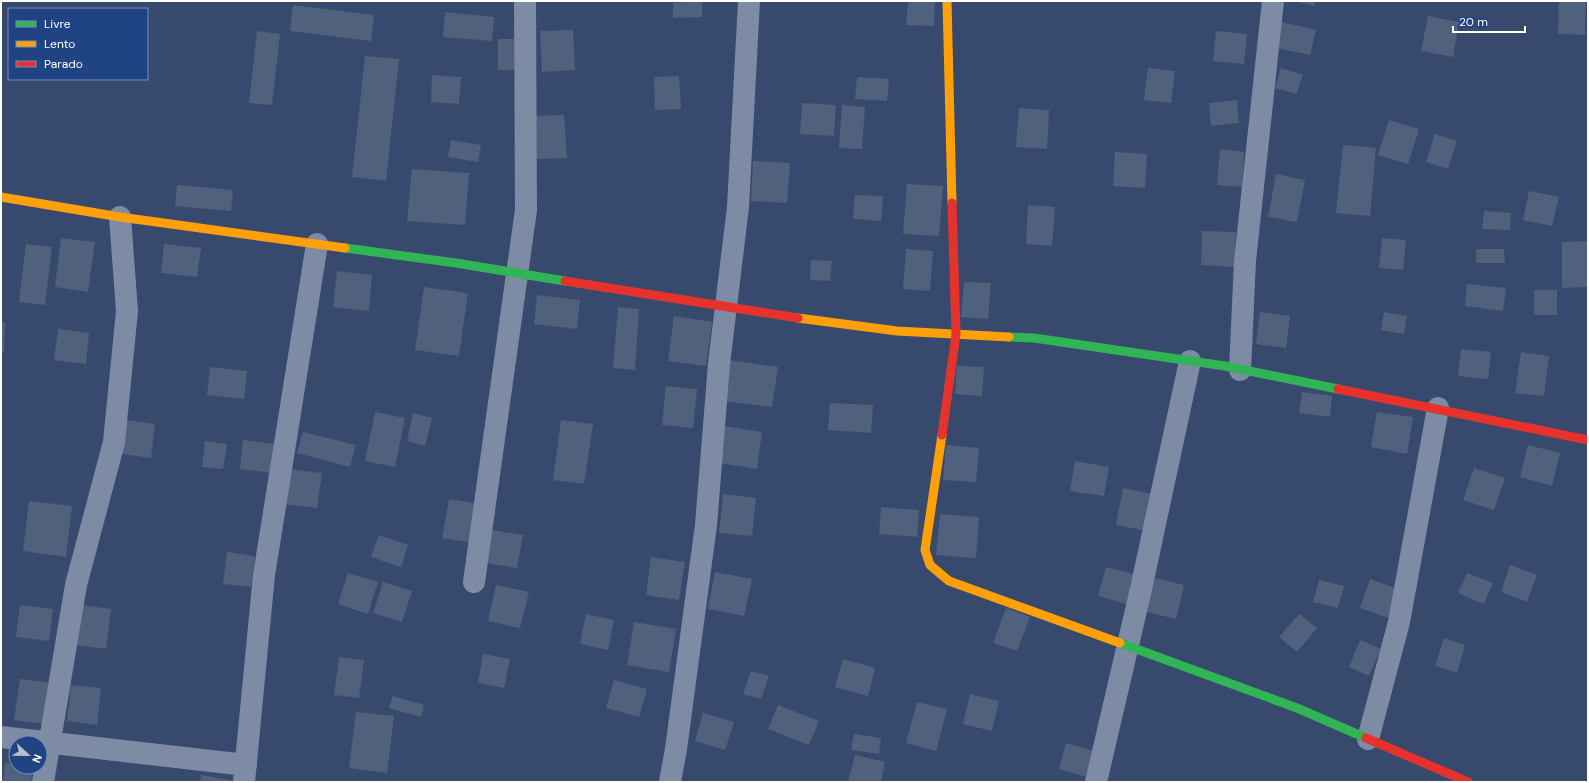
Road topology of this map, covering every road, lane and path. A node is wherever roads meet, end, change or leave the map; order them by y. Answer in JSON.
{"nodes":[{"id":1,"x":525,"y":1,"type":"edge"},
{"id":2,"x":749,"y":1,"type":"edge"},
{"id":3,"x":947,"y":1,"type":"edge"},
{"id":4,"x":1273,"y":1,"type":"edge"},
{"id":5,"x":1,"y":197,"type":"edge"},
{"id":6,"x":120,"y":217,"type":"junction"},
{"id":7,"x":317,"y":244,"type":"junction"},
{"id":8,"x":517,"y":274,"type":"junction"},
{"id":9,"x":726,"y":308,"type":"junction"},
{"id":10,"x":956,"y":334,"type":"junction"},
{"id":11,"x":1190,"y":361,"type":"junction"},
{"id":12,"x":1240,"y":370,"type":"junction"},
{"id":13,"x":1438,"y":408,"type":"junction"},
{"id":14,"x":1588,"y":440,"type":"edge"},
{"id":15,"x":474,"y":582,"type":"dead end"},
{"id":16,"x":1127,"y":644,"type":"junction"},
{"id":17,"x":1,"y":738,"type":"edge"},
{"id":18,"x":1368,"y":739,"type":"junction"},
{"id":19,"x":49,"y":743,"type":"junction"},
{"id":20,"x":245,"y":773,"type":"edge"},
{"id":21,"x":1457,"y":780,"type":"edge"},
{"id":22,"x":43,"y":782,"type":"edge"},
{"id":23,"x":670,"y":782,"type":"edge"},
{"id":24,"x":1096,"y":782,"type":"edge"}],
"edges":[{"from":1,"to":8,"type":"street"},
{"from":2,"to":9,"type":"street"},
{"from":3,"to":10,"type":"street"},
{"from":4,"to":12,"type":"street"},
{"from":5,"to":6,"type":"street"},
{"from":6,"to":7,"type":"street"},
{"from":6,"to":19,"type":"street"},
{"from":7,"to":8,"type":"street"},
{"from":7,"to":20,"type":"street"},
{"from":8,"to":9,"type":"street"},
{"from":8,"to":15,"type":"street"},
{"from":9,"to":10,"type":"street"},
{"from":9,"to":23,"type":"street"},
{"from":10,"to":11,"type":"street"},
{"from":10,"to":16,"type":"street"},
{"from":11,"to":12,"type":"street"},
{"from":11,"to":16,"type":"street"},
{"from":12,"to":13,"type":"street"},
{"from":13,"to":14,"type":"street"},
{"from":13,"to":18,"type":"street"},
{"from":16,"to":18,"type":"street"},
{"from":16,"to":24,"type":"street"},
{"from":17,"to":19,"type":"street"},
{"from":18,"to":21,"type":"street"},
{"from":19,"to":20,"type":"street"},
{"from":19,"to":22,"type":"street"}]}
